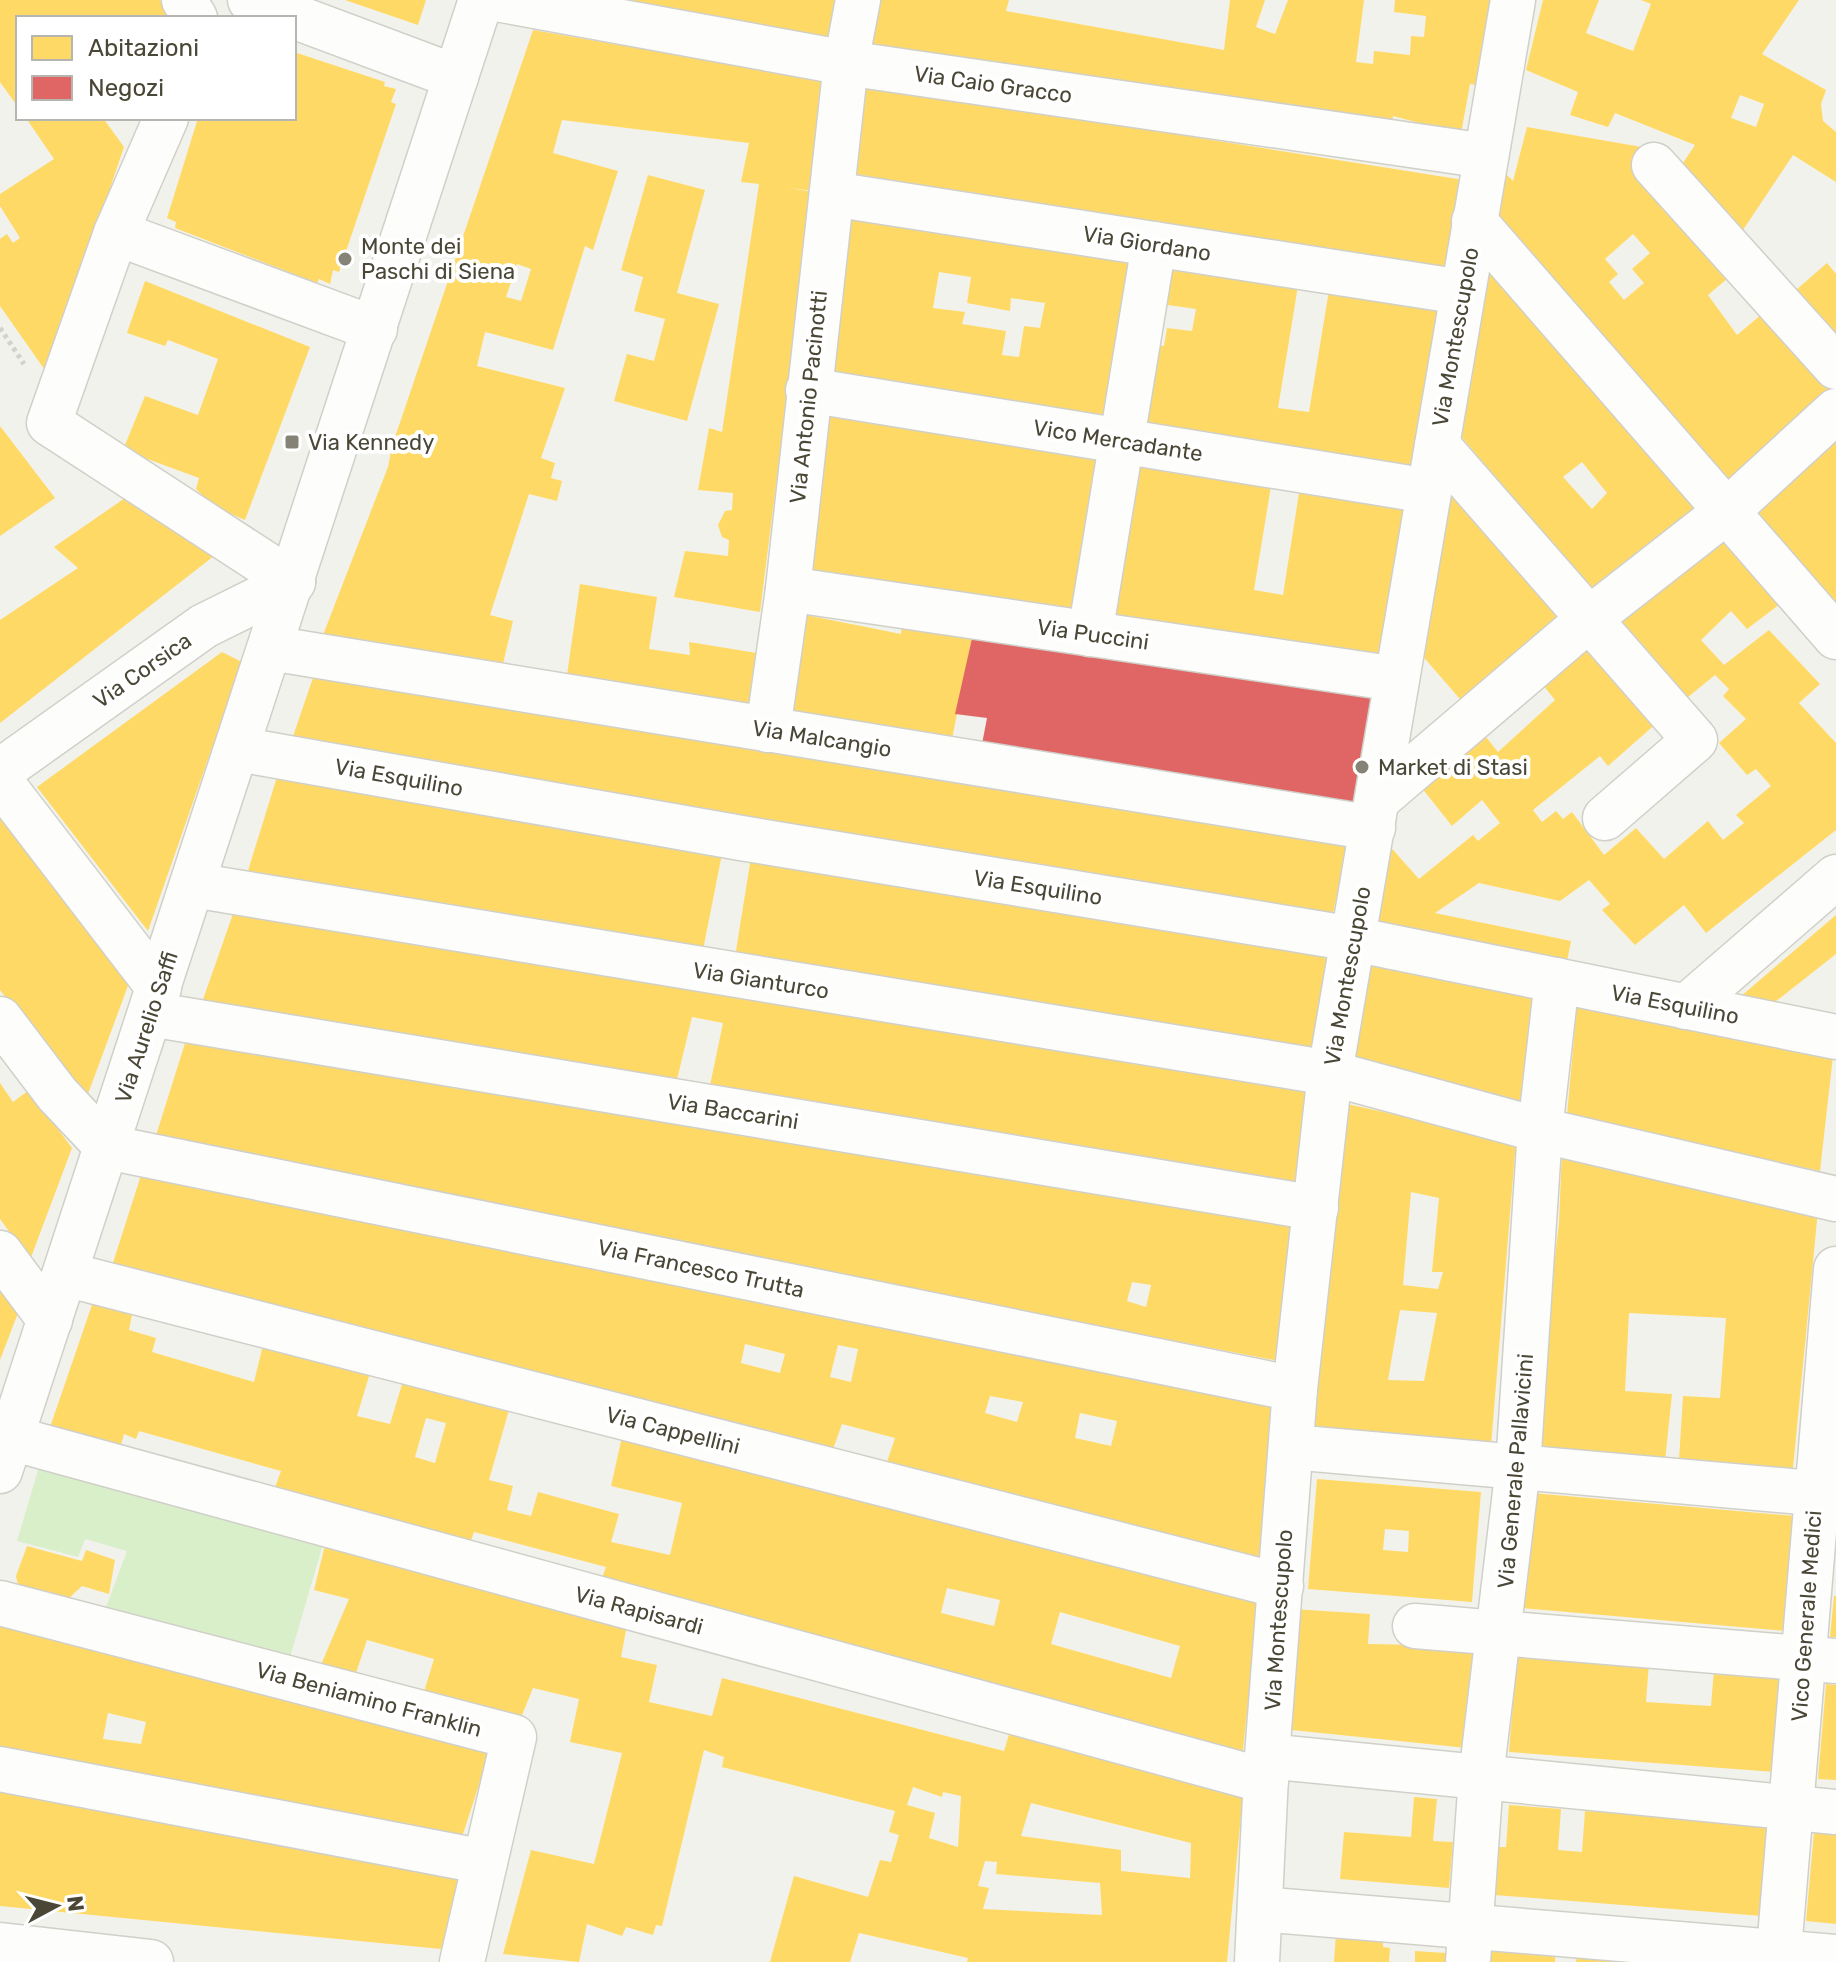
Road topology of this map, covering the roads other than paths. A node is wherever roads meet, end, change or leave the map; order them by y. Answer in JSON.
{"nodes":[{"id":1,"x":250,"y":0,"type":"edge"},
{"id":2,"x":481,"y":0,"type":"edge"},
{"id":3,"x":502,"y":0,"type":"edge"},
{"id":4,"x":858,"y":0,"type":"edge"},
{"id":5,"x":1513,"y":0,"type":"edge"},
{"id":6,"x":293,"y":16,"type":"edge"},
{"id":7,"x":296,"y":17,"type":"edge"},
{"id":8,"x":846,"y":63,"type":"junction"},
{"id":9,"x":456,"y":77,"type":"junction"},
{"id":10,"x":165,"y":120,"type":"edge"},
{"id":11,"x":1486,"y":156,"type":"junction"},
{"id":12,"x":1654,"y":165,"type":"dead end"},
{"id":13,"x":832,"y":194,"type":"junction"},
{"id":14,"x":1474,"y":221,"type":"junction"},
{"id":15,"x":116,"y":233,"type":"junction"},
{"id":16,"x":1154,"y":244,"type":"junction"},
{"id":17,"x":1462,"y":292,"type":"junction"},
{"id":18,"x":375,"y":329,"type":"junction"},
{"id":19,"x":1836,"y":367,"type":"edge"},
{"id":20,"x":808,"y":390,"type":"junction"},
{"id":21,"x":1836,"y":411,"type":"edge"},
{"id":22,"x":1122,"y":441,"type":"junction"},
{"id":23,"x":1437,"y":445,"type":"junction"},
{"id":24,"x":1428,"y":491,"type":"junction"},
{"id":25,"x":1727,"y":511,"type":"junction"},
{"id":26,"x":293,"y":582,"type":"junction"},
{"id":27,"x":788,"y":589,"type":"junction"},
{"id":28,"x":1589,"y":619,"type":"junction"},
{"id":29,"x":1090,"y":634,"type":"junction"},
{"id":30,"x":1836,"y":637,"type":"edge"},
{"id":31,"x":270,"y":648,"type":"junction"},
{"id":32,"x":1397,"y":679,"type":"junction"},
{"id":33,"x":768,"y":730,"type":"junction"},
{"id":34,"x":238,"y":749,"type":"junction"},
{"id":35,"x":0,"y":771,"type":"edge"},
{"id":36,"x":0,"y":781,"type":"edge"},
{"id":37,"x":1375,"y":814,"type":"junction"},
{"id":38,"x":1605,"y":818,"type":"dead end"},
{"id":39,"x":1836,"y":877,"type":"edge"},
{"id":40,"x":193,"y":885,"type":"junction"},
{"id":41,"x":1353,"y":939,"type":"junction"},
{"id":42,"x":1557,"y":980,"type":"junction"},
{"id":43,"x":155,"y":1001,"type":"junction"},
{"id":44,"x":1686,"y":1007,"type":"junction"},
{"id":45,"x":0,"y":1019,"type":"edge"},
{"id":46,"x":1836,"y":1037,"type":"edge"},
{"id":47,"x":1330,"y":1073,"type":"junction"},
{"id":48,"x":1540,"y":1130,"type":"junction"},
{"id":49,"x":107,"y":1147,"type":"junction"},
{"id":50,"x":1836,"y":1199,"type":"edge"},
{"id":51,"x":1316,"y":1208,"type":"junction"},
{"id":52,"x":0,"y":1253,"type":"edge"},
{"id":53,"x":1836,"y":1269,"type":"edge"},
{"id":54,"x":65,"y":1274,"type":"junction"},
{"id":55,"x":50,"y":1320,"type":"junction"},
{"id":56,"x":1295,"y":1389,"type":"junction"},
{"id":57,"x":1291,"y":1447,"type":"junction"},
{"id":58,"x":4,"y":1456,"type":"edge"},
{"id":59,"x":1518,"y":1467,"type":"junction"},
{"id":60,"x":1825,"y":1494,"type":"edge"},
{"id":61,"x":1281,"y":1586,"type":"junction"},
{"id":62,"x":0,"y":1603,"type":"edge"},
{"id":63,"x":1415,"y":1626,"type":"dead end"},
{"id":64,"x":1500,"y":1633,"type":"junction"},
{"id":65,"x":1820,"y":1660,"type":"edge"},
{"id":66,"x":1267,"y":1768,"type":"junction"},
{"id":67,"x":0,"y":1769,"type":"edge"},
{"id":68,"x":1481,"y":1777,"type":"junction"},
{"id":69,"x":1791,"y":1807,"type":"junction"},
{"id":70,"x":1836,"y":1812,"type":"edge"},
{"id":71,"x":485,"y":1862,"type":"junction"},
{"id":72,"x":1260,"y":1909,"type":"junction"},
{"id":73,"x":1470,"y":1944,"type":"edge"},
{"id":74,"x":9,"y":1951,"type":"edge"},
{"id":75,"x":1778,"y":1957,"type":"edge"},
{"id":76,"x":1836,"y":1957,"type":"edge"},
{"id":77,"x":151,"y":1962,"type":"edge"},
{"id":78,"x":462,"y":1962,"type":"edge"},
{"id":79,"x":1257,"y":1962,"type":"edge"}],
"edges":[{"from":1,"to":6,"type":"street"},
{"from":2,"to":9,"type":"street","name":"Via Aurelio Saffi"},
{"from":3,"to":8,"type":"street","name":"Via Caio Gracco"},
{"from":4,"to":8,"type":"street","name":"Via Antonio Pacinotti"},
{"from":5,"to":11,"type":"street","name":"Via Montescupolo"},
{"from":7,"to":9,"type":"street"},
{"from":8,"to":11,"type":"street","name":"Via Caio Gracco"},
{"from":8,"to":13,"type":"street","name":"Via Antonio Pacinotti"},
{"from":9,"to":18,"type":"street","name":"Via Aurelio Saffi"},
{"from":10,"to":15,"type":"street"},
{"from":11,"to":14,"type":"street","name":"Via Montescupolo"},
{"from":12,"to":19,"type":"street"},
{"from":13,"to":16,"type":"street","name":"Via Giordano"},
{"from":13,"to":20,"type":"street","name":"Via Antonio Pacinotti"},
{"from":14,"to":17,"type":"street","name":"Via Montescupolo"},
{"from":14,"to":25,"type":"street"},
{"from":15,"to":18,"type":"street"},
{"from":15,"to":26,"type":"street"},
{"from":16,"to":17,"type":"street","name":"Via Giordano"},
{"from":16,"to":22,"type":"street"},
{"from":17,"to":23,"type":"street","name":"Via Montescupolo"},
{"from":18,"to":26,"type":"street","name":"Via Aurelio Saffi"},
{"from":20,"to":22,"type":"street","name":"Vico Mercadante"},
{"from":20,"to":27,"type":"street","name":"Via Antonio Pacinotti"},
{"from":21,"to":25,"type":"street"},
{"from":22,"to":24,"type":"street","name":"Vico Mercadante"},
{"from":22,"to":29,"type":"street"},
{"from":23,"to":24,"type":"street","name":"Via Montescupolo"},
{"from":23,"to":28,"type":"street"},
{"from":24,"to":32,"type":"street","name":"Via Montescupolo"},
{"from":25,"to":28,"type":"street"},
{"from":25,"to":30,"type":"street"},
{"from":26,"to":31,"type":"street","name":"Via Aurelio Saffi"},
{"from":26,"to":35,"type":"street","name":"Via Corsica"},
{"from":27,"to":29,"type":"street","name":"Via Puccini"},
{"from":27,"to":33,"type":"street","name":"Via Antonio Pacinotti"},
{"from":28,"to":37,"type":"street"},
{"from":28,"to":38,"type":"street"},
{"from":29,"to":32,"type":"street","name":"Via Puccini"},
{"from":31,"to":33,"type":"street","name":"Via Malcangio"},
{"from":31,"to":34,"type":"street","name":"Via Aurelio Saffi"},
{"from":32,"to":37,"type":"street","name":"Via Montescupolo"},
{"from":33,"to":37,"type":"street","name":"Via Malcangio"},
{"from":34,"to":40,"type":"street","name":"Via Aurelio Saffi"},
{"from":34,"to":41,"type":"street","name":"Via Esquilino"},
{"from":36,"to":43,"type":"street"},
{"from":37,"to":41,"type":"street","name":"Via Montescupolo"},
{"from":39,"to":44,"type":"street"},
{"from":40,"to":43,"type":"street","name":"Via Aurelio Saffi"},
{"from":40,"to":47,"type":"street","name":"Via Gianturco"},
{"from":41,"to":42,"type":"street","name":"Via Esquilino"},
{"from":41,"to":47,"type":"street","name":"Via Montescupolo"},
{"from":42,"to":44,"type":"street","name":"Via Esquilino"},
{"from":42,"to":48,"type":"street","name":"Via Generale Pallavicini"},
{"from":43,"to":49,"type":"street","name":"Via Aurelio Saffi"},
{"from":43,"to":51,"type":"street","name":"Via Baccarini"},
{"from":44,"to":46,"type":"street","name":"Via Esquilino"},
{"from":45,"to":49,"type":"street"},
{"from":47,"to":48,"type":"street","name":"Via Gianturco"},
{"from":47,"to":51,"type":"street","name":"Via Montescupolo"},
{"from":48,"to":50,"type":"street","name":"Via Gianturco"},
{"from":48,"to":59,"type":"street","name":"Via Generale Pallavicini"},
{"from":49,"to":54,"type":"street","name":"Via Aurelio Saffi"},
{"from":49,"to":56,"type":"street","name":"Via Francesco Trutta"},
{"from":51,"to":56,"type":"street","name":"Via Montescupolo"},
{"from":52,"to":55,"type":"street"},
{"from":53,"to":60,"type":"street","name":"Vico Generale Medici"},
{"from":54,"to":55,"type":"street","name":"Via Aurelio Saffi"},
{"from":54,"to":61,"type":"street","name":"Via Cappellini"},
{"from":55,"to":58,"type":"street","name":"Via Aurelio Saffi"},
{"from":56,"to":57,"type":"street","name":"Via Montescupolo"},
{"from":57,"to":59,"type":"street"},
{"from":57,"to":61,"type":"street","name":"Via Montescupolo"},
{"from":58,"to":66,"type":"street","name":"Via Rapisardi"},
{"from":59,"to":60,"type":"street"},
{"from":59,"to":64,"type":"street","name":"Via Generale Pallavicini"},
{"from":60,"to":65,"type":"street","name":"Vico Generale Medici"},
{"from":61,"to":66,"type":"street","name":"Via Montescupolo"},
{"from":62,"to":71,"type":"street","name":"Via Beniamino Franklin"},
{"from":63,"to":64,"type":"street"},
{"from":64,"to":65,"type":"street"},
{"from":64,"to":68,"type":"street","name":"Via Generale Pallavicini"},
{"from":65,"to":69,"type":"street","name":"Vico Generale Medici"},
{"from":66,"to":68,"type":"street","name":"Via Rapisardi"},
{"from":66,"to":72,"type":"street","name":"Via Montescupolo"},
{"from":67,"to":71,"type":"street"},
{"from":68,"to":69,"type":"street","name":"Via Rapisardi"},
{"from":68,"to":73,"type":"street","name":"Via Generale Pallavicini"},
{"from":69,"to":70,"type":"street","name":"Via Rapisardi"},
{"from":69,"to":75,"type":"street","name":"Vico Generale Medici"},
{"from":71,"to":78,"type":"street","name":"Via Beniamino Franklin"},
{"from":72,"to":73,"type":"street"},
{"from":72,"to":79,"type":"street","name":"Via Montescupolo"},
{"from":73,"to":75,"type":"street"},
{"from":74,"to":77,"type":"street"},
{"from":75,"to":76,"type":"street"}]}
